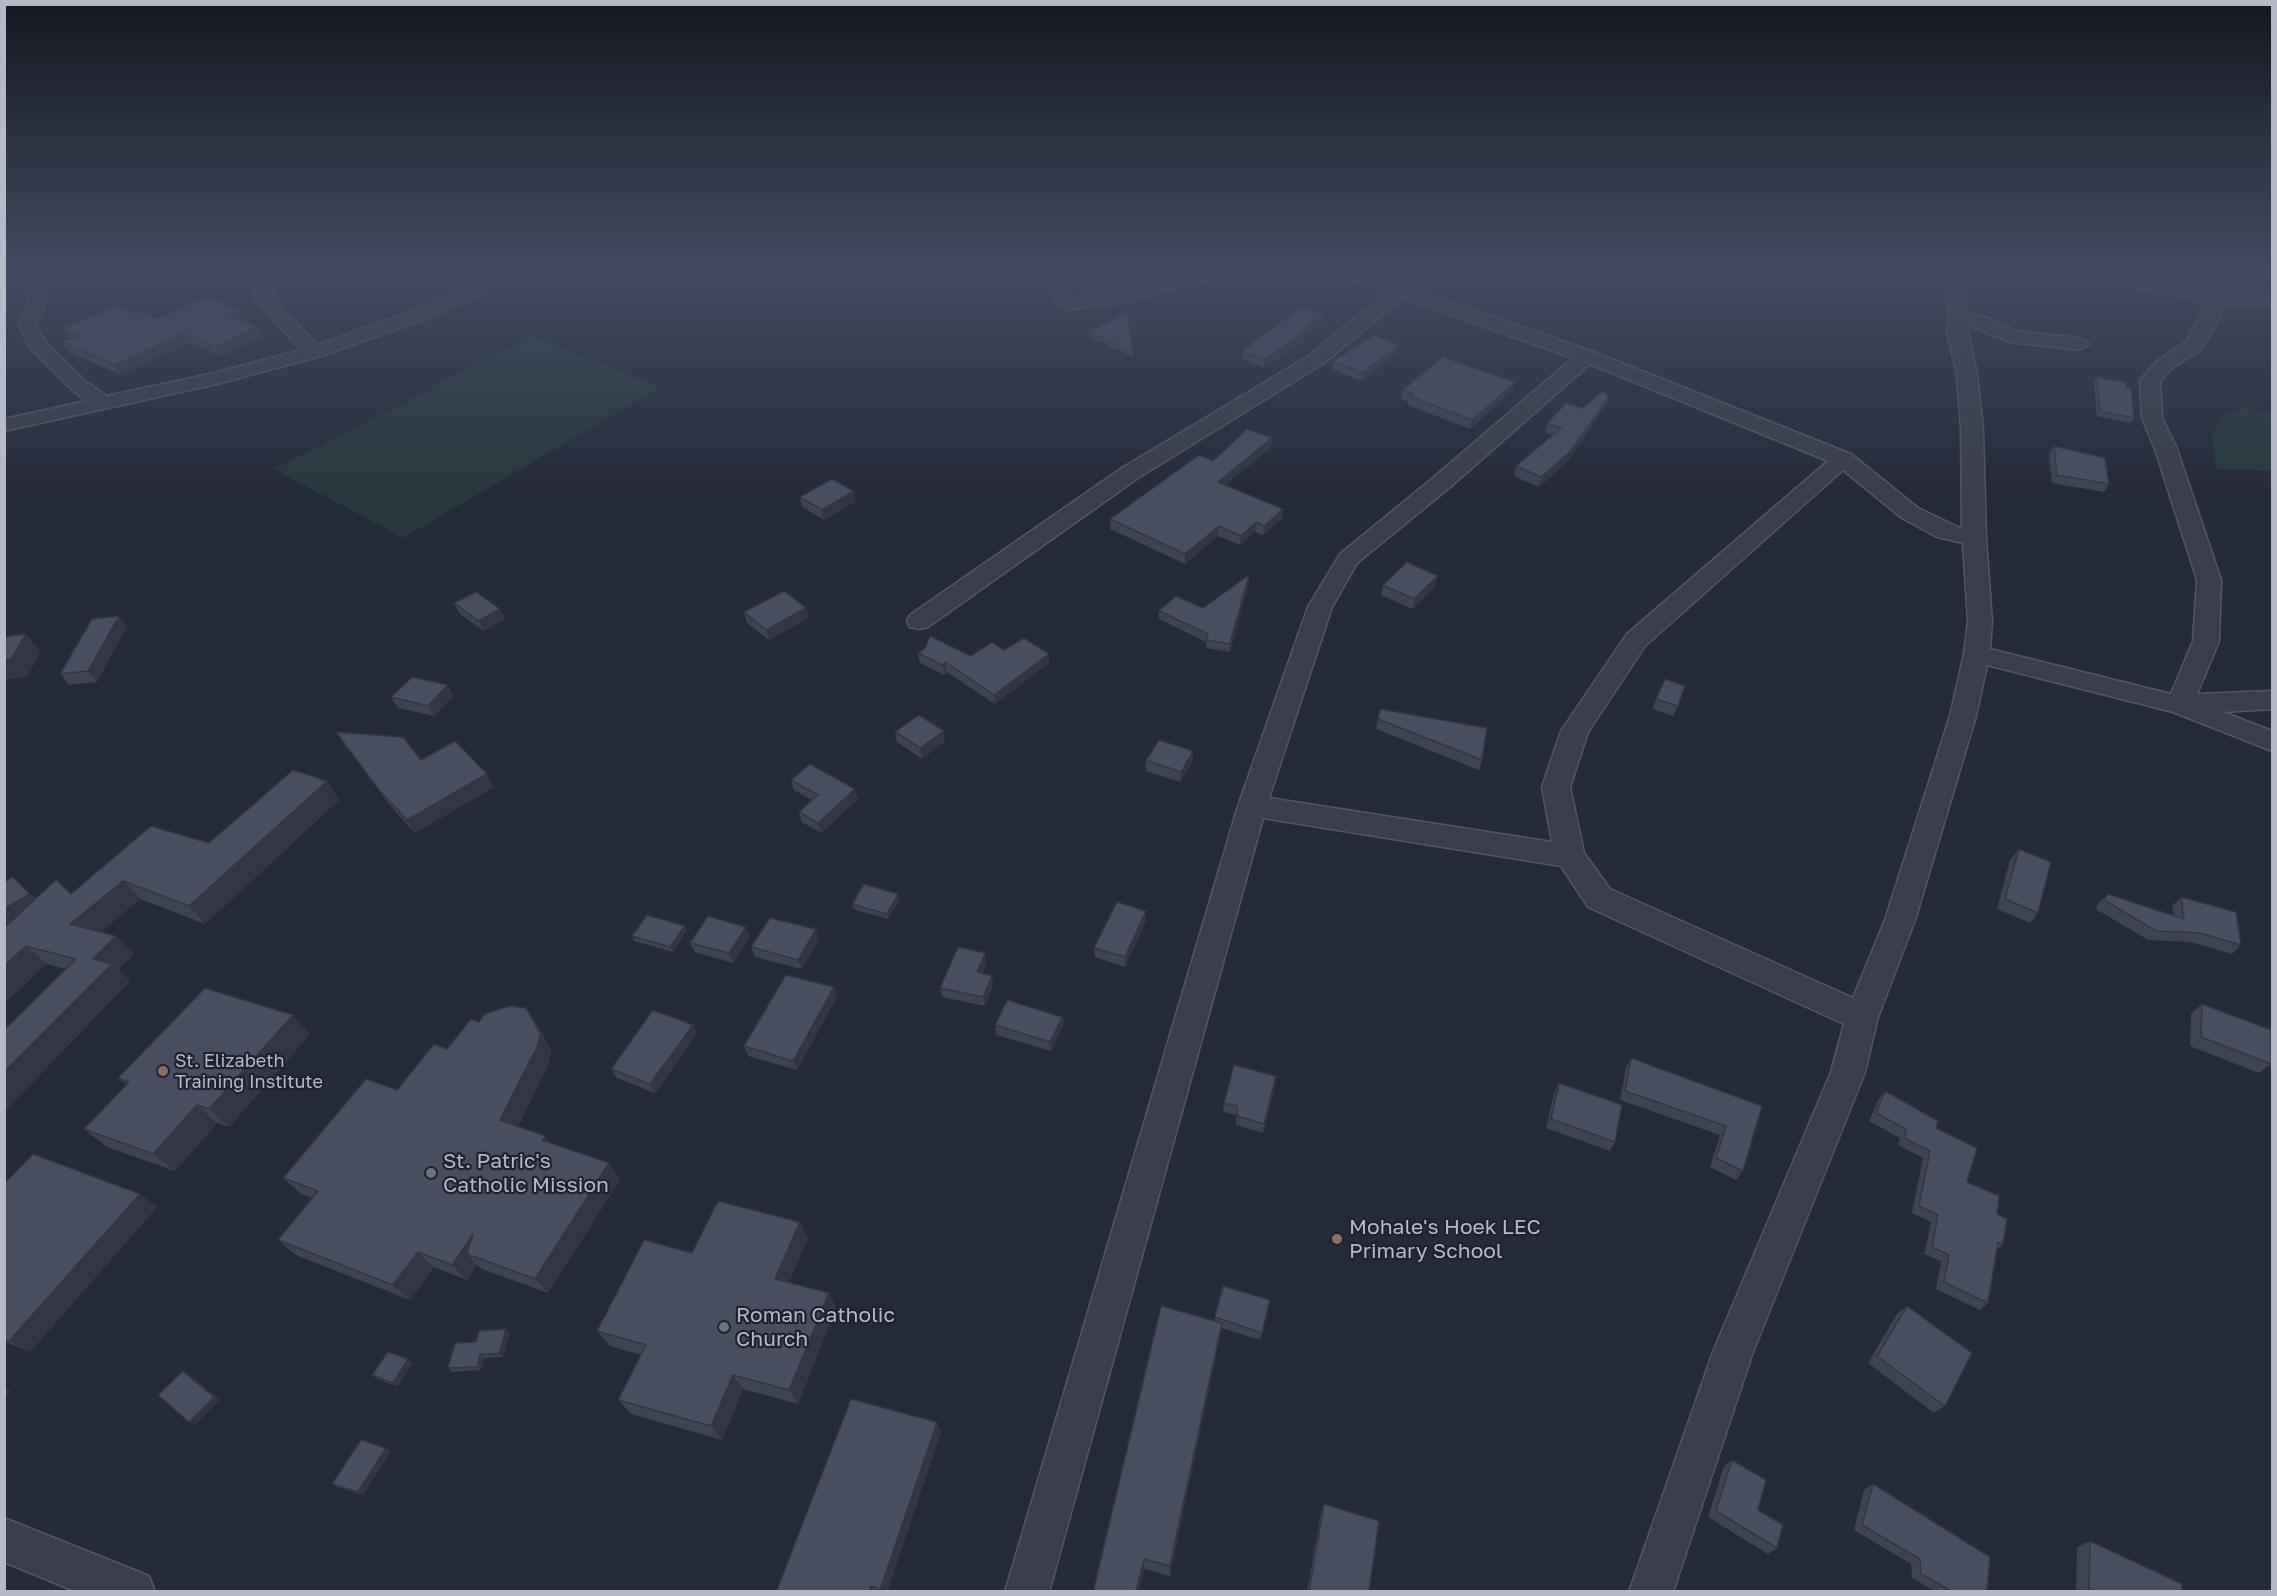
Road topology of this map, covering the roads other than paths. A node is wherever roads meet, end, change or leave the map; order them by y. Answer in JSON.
{"nodes":[{"id":1,"x":37,"y":344,"type":"edge"},
{"id":2,"x":307,"y":344,"type":"edge"},
{"id":3,"x":338,"y":344,"type":"edge"},
{"id":4,"x":1335,"y":344,"type":"edge"},
{"id":5,"x":1555,"y":344,"type":"edge"},
{"id":6,"x":1961,"y":344,"type":"edge"},
{"id":7,"x":2075,"y":344,"type":"edge"},
{"id":8,"x":2194,"y":344,"type":"edge"},
{"id":9,"x":2079,"y":345,"type":"dead end"},
{"id":10,"x":314,"y":352,"type":"junction"},
{"id":11,"x":1587,"y":356,"type":"junction"},
{"id":12,"x":103,"y":403,"type":"junction"},
{"id":13,"x":4,"y":425,"type":"edge"},
{"id":14,"x":1843,"y":459,"type":"junction"},
{"id":15,"x":1974,"y":539,"type":"junction"},
{"id":16,"x":919,"y":621,"type":"dead end"},
{"id":17,"x":1977,"y":654,"type":"junction"},
{"id":18,"x":2272,"y":700,"type":"edge"},
{"id":19,"x":2180,"y":705,"type":"junction"},
{"id":20,"x":2272,"y":741,"type":"edge"},
{"id":21,"x":1252,"y":806,"type":"junction"},
{"id":22,"x":1570,"y":856,"type":"junction"},
{"id":23,"x":1862,"y":1017,"type":"junction"},
{"id":24,"x":4,"y":1540,"type":"edge"},
{"id":25,"x":133,"y":1592,"type":"edge"},
{"id":26,"x":1027,"y":1592,"type":"edge"},
{"id":27,"x":1651,"y":1592,"type":"edge"}],
"edges":[{"from":1,"to":12,"type":"street"},
{"from":2,"to":10,"type":"street"},
{"from":3,"to":10,"type":"street"},
{"from":4,"to":16,"type":"street"},
{"from":5,"to":11,"type":"street"},
{"from":6,"to":15,"type":"street"},
{"from":7,"to":9,"type":"street"},
{"from":8,"to":19,"type":"street"},
{"from":10,"to":12,"type":"street"},
{"from":11,"to":14,"type":"street"},
{"from":11,"to":21,"type":"street"},
{"from":12,"to":13,"type":"street"},
{"from":14,"to":15,"type":"street"},
{"from":14,"to":22,"type":"street"},
{"from":15,"to":17,"type":"street"},
{"from":17,"to":19,"type":"street"},
{"from":17,"to":23,"type":"street"},
{"from":18,"to":19,"type":"street"},
{"from":19,"to":20,"type":"street"},
{"from":21,"to":22,"type":"street"},
{"from":21,"to":26,"type":"street"},
{"from":22,"to":23,"type":"street"},
{"from":23,"to":27,"type":"street"},
{"from":24,"to":25,"type":"street"}]}
